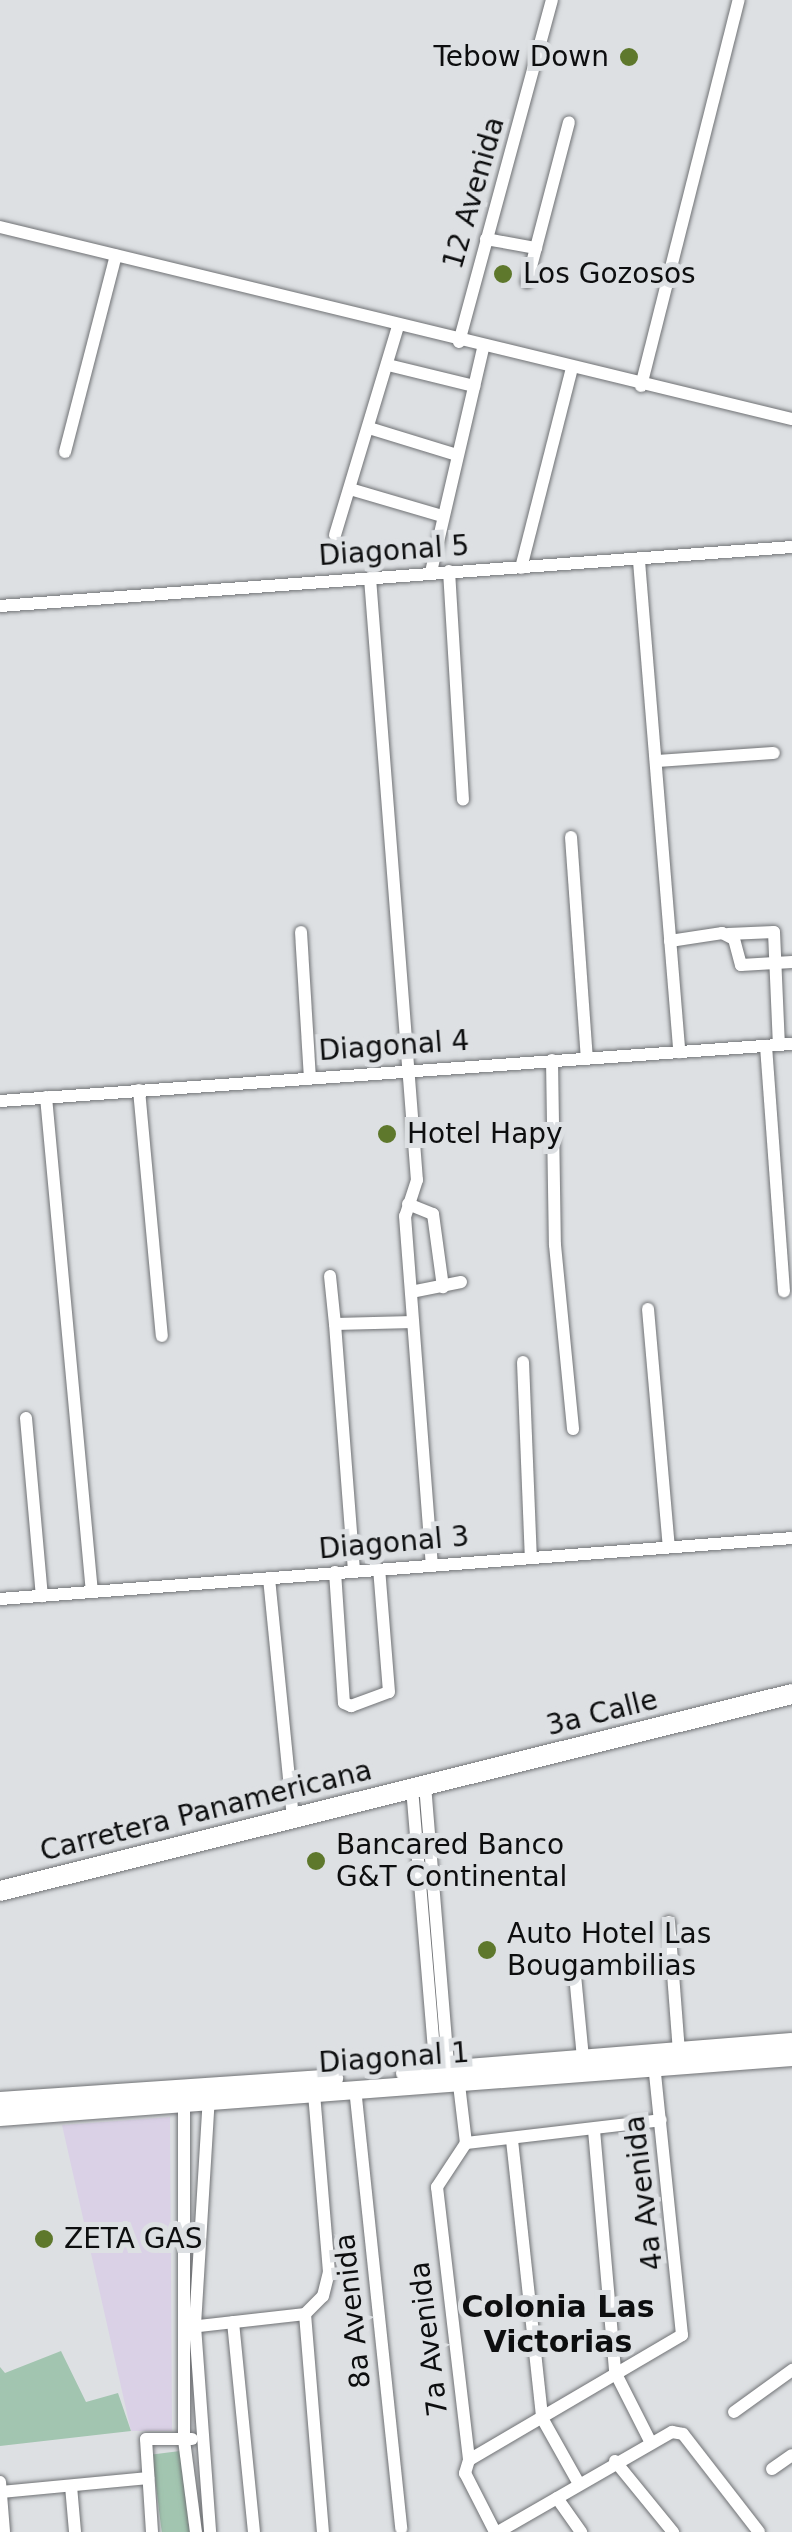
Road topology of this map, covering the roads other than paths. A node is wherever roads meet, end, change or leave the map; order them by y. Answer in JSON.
{"nodes":[{"id":1,"x":552,"y":0,"type":"edge"},
{"id":2,"x":739,"y":0,"type":"edge"},
{"id":3,"x":569,"y":122,"type":"dead end"},
{"id":4,"x":0,"y":227,"type":"edge"},
{"id":5,"x":486,"y":240,"type":"junction"},
{"id":6,"x":536,"y":248,"type":"junction"},
{"id":7,"x":116,"y":255,"type":"junction"},
{"id":8,"x":526,"y":282,"type":"dead end"},
{"id":9,"x":398,"y":326,"type":"junction"},
{"id":10,"x":458,"y":342,"type":"junction"},
{"id":11,"x":483,"y":349,"type":"junction"},
{"id":12,"x":388,"y":365,"type":"junction"},
{"id":13,"x":572,"y":368,"type":"junction"},
{"id":14,"x":474,"y":386,"type":"junction"},
{"id":15,"x":641,"y":386,"type":"junction"},
{"id":16,"x":792,"y":420,"type":"edge"},
{"id":17,"x":369,"y":428,"type":"junction"},
{"id":18,"x":65,"y":452,"type":"dead end"},
{"id":19,"x":457,"y":455,"type":"junction"},
{"id":20,"x":350,"y":489,"type":"junction"},
{"id":21,"x":442,"y":516,"type":"junction"},
{"id":22,"x":334,"y":536,"type":"dead end"},
{"id":23,"x":792,"y":547,"type":"edge"},
{"id":24,"x":639,"y":561,"type":"junction"},
{"id":25,"x":521,"y":568,"type":"junction"},
{"id":26,"x":449,"y":571,"type":"junction"},
{"id":27,"x":431,"y":572,"type":"junction"},
{"id":28,"x":370,"y":578,"type":"junction"},
{"id":29,"x":0,"y":606,"type":"edge"},
{"id":30,"x":774,"y":752,"type":"dead end"},
{"id":31,"x":656,"y":761,"type":"junction"},
{"id":32,"x":463,"y":800,"type":"dead end"},
{"id":33,"x":571,"y":837,"type":"dead end"},
{"id":34,"x":301,"y":932,"type":"dead end"},
{"id":35,"x":728,"y":934,"type":"junction"},
{"id":36,"x":670,"y":941,"type":"junction"},
{"id":37,"x":792,"y":962,"type":"edge"},
{"id":38,"x":774,"y":963,"type":"junction"},
{"id":39,"x":779,"y":1045,"type":"edge"},
{"id":40,"x":679,"y":1052,"type":"junction"},
{"id":41,"x":587,"y":1058,"type":"junction"},
{"id":42,"x":552,"y":1060,"type":"junction"},
{"id":43,"x":406,"y":1070,"type":"junction"},
{"id":44,"x":310,"y":1078,"type":"junction"},
{"id":45,"x":139,"y":1090,"type":"junction"},
{"id":46,"x":46,"y":1097,"type":"junction"},
{"id":47,"x":0,"y":1101,"type":"edge"},
{"id":48,"x":408,"y":1204,"type":"junction"},
{"id":49,"x":330,"y":1276,"type":"dead end"},
{"id":50,"x":461,"y":1282,"type":"dead end"},
{"id":51,"x":443,"y":1286,"type":"junction"},
{"id":52,"x":784,"y":1291,"type":"dead end"},
{"id":53,"x":411,"y":1292,"type":"junction"},
{"id":54,"x":648,"y":1309,"type":"dead end"},
{"id":55,"x":413,"y":1322,"type":"junction"},
{"id":56,"x":336,"y":1324,"type":"junction"},
{"id":57,"x":162,"y":1336,"type":"dead end"},
{"id":58,"x":523,"y":1362,"type":"dead end"},
{"id":59,"x":26,"y":1418,"type":"dead end"},
{"id":60,"x":573,"y":1429,"type":"dead end"},
{"id":61,"x":792,"y":1538,"type":"edge"},
{"id":62,"x":669,"y":1547,"type":"junction"},
{"id":63,"x":531,"y":1557,"type":"junction"},
{"id":64,"x":432,"y":1564,"type":"junction"},
{"id":65,"x":380,"y":1569,"type":"junction"},
{"id":66,"x":354,"y":1571,"type":"junction"},
{"id":67,"x":336,"y":1572,"type":"junction"},
{"id":68,"x":269,"y":1578,"type":"junction"},
{"id":69,"x":92,"y":1591,"type":"junction"},
{"id":70,"x":42,"y":1596,"type":"junction"},
{"id":71,"x":0,"y":1599,"type":"edge"},
{"id":72,"x":792,"y":1694,"type":"edge"},
{"id":73,"x":418,"y":1786,"type":"junction"},
{"id":74,"x":293,"y":1818,"type":"junction"},
{"id":75,"x":0,"y":1891,"type":"edge"},
{"id":76,"x":670,"y":1922,"type":"dead end"},
{"id":77,"x":574,"y":1976,"type":"dead end"},
{"id":78,"x":792,"y":2042,"type":"edge"},
{"id":79,"x":679,"y":2050,"type":"junction"},
{"id":80,"x":792,"y":2057,"type":"edge"},
{"id":81,"x":583,"y":2058,"type":"junction"},
{"id":82,"x":653,"y":2060,"type":"junction"},
{"id":83,"x":448,"y":2075,"type":"junction"},
{"id":84,"x":356,"y":2088,"type":"junction"},
{"id":85,"x":314,"y":2092,"type":"junction"},
{"id":86,"x":210,"y":2094,"type":"junction"},
{"id":87,"x":184,"y":2097,"type":"junction"},
{"id":88,"x":0,"y":2101,"type":"edge"},
{"id":89,"x":0,"y":2118,"type":"edge"},
{"id":90,"x":660,"y":2120,"type":"junction"},
{"id":91,"x":594,"y":2130,"type":"junction"},
{"id":92,"x":512,"y":2140,"type":"junction"},
{"id":93,"x":466,"y":2143,"type":"junction"},
{"id":94,"x":203,"y":2164,"type":"junction"},
{"id":95,"x":186,"y":2165,"type":"junction"},
{"id":96,"x":305,"y":2314,"type":"junction"},
{"id":97,"x":233,"y":2322,"type":"junction"},
{"id":98,"x":189,"y":2328,"type":"junction"},
{"id":99,"x":792,"y":2370,"type":"edge"},
{"id":100,"x":615,"y":2372,"type":"junction"},
{"id":101,"x":734,"y":2412,"type":"dead end"},
{"id":102,"x":542,"y":2418,"type":"junction"},
{"id":103,"x":192,"y":2439,"type":"junction"},
{"id":104,"x":650,"y":2441,"type":"junction"},
{"id":105,"x":792,"y":2454,"type":"edge"},
{"id":106,"x":469,"y":2460,"type":"junction"},
{"id":107,"x":615,"y":2461,"type":"junction"},
{"id":108,"x":772,"y":2468,"type":"dead end"},
{"id":109,"x":148,"y":2478,"type":"junction"},
{"id":110,"x":0,"y":2482,"type":"edge"},
{"id":111,"x":579,"y":2484,"type":"junction"},
{"id":112,"x":70,"y":2486,"type":"junction"},
{"id":113,"x":1,"y":2492,"type":"edge"},
{"id":114,"x":556,"y":2498,"type":"junction"},
{"id":115,"x":401,"y":2529,"type":"dead end"},
{"id":116,"x":4,"y":2532,"type":"edge"},
{"id":117,"x":74,"y":2532,"type":"edge"},
{"id":118,"x":152,"y":2532,"type":"edge"},
{"id":119,"x":196,"y":2532,"type":"edge"},
{"id":120,"x":210,"y":2532,"type":"edge"},
{"id":121,"x":254,"y":2532,"type":"edge"},
{"id":122,"x":323,"y":2532,"type":"edge"},
{"id":123,"x":497,"y":2532,"type":"edge"},
{"id":124,"x":581,"y":2532,"type":"edge"},
{"id":125,"x":673,"y":2532,"type":"edge"},
{"id":126,"x":759,"y":2532,"type":"edge"}],
"edges":[{"from":1,"to":5,"type":"street","name":"12 Avenida"},
{"from":2,"to":15,"type":"street"},
{"from":3,"to":6,"type":"street"},
{"from":4,"to":7,"type":"street"},
{"from":5,"to":6,"type":"street"},
{"from":5,"to":10,"type":"street","name":"12 Avenida"},
{"from":6,"to":8,"type":"street"},
{"from":7,"to":9,"type":"street"},
{"from":7,"to":18,"type":"street"},
{"from":9,"to":10,"type":"street"},
{"from":9,"to":12,"type":"street"},
{"from":10,"to":11,"type":"street"},
{"from":11,"to":13,"type":"street"},
{"from":11,"to":14,"type":"street"},
{"from":12,"to":14,"type":"street"},
{"from":12,"to":17,"type":"street"},
{"from":13,"to":15,"type":"street"},
{"from":13,"to":25,"type":"street"},
{"from":14,"to":19,"type":"street"},
{"from":15,"to":16,"type":"street"},
{"from":17,"to":19,"type":"street"},
{"from":17,"to":20,"type":"street"},
{"from":19,"to":21,"type":"street"},
{"from":20,"to":21,"type":"street"},
{"from":20,"to":22,"type":"street"},
{"from":21,"to":27,"type":"street"},
{"from":23,"to":24,"type":"street","name":"Diagonal 5"},
{"from":24,"to":25,"type":"street","name":"Diagonal 5"},
{"from":24,"to":31,"type":"street"},
{"from":25,"to":26,"type":"street","name":"Diagonal 5"},
{"from":26,"to":27,"type":"street","name":"Diagonal 5"},
{"from":26,"to":32,"type":"street"},
{"from":27,"to":28,"type":"street","name":"Diagonal 5"},
{"from":28,"to":29,"type":"street","name":"Diagonal 5"},
{"from":28,"to":43,"type":"street"},
{"from":30,"to":31,"type":"street"},
{"from":31,"to":36,"type":"street"},
{"from":33,"to":41,"type":"street"},
{"from":34,"to":44,"type":"street"},
{"from":35,"to":36,"type":"street"},
{"from":35,"to":38,"type":"street"},
{"from":35,"to":38,"type":"street"},
{"from":36,"to":40,"type":"street"},
{"from":37,"to":38,"type":"street"},
{"from":38,"to":39,"type":"street"},
{"from":39,"to":40,"type":"street","name":"Diagonal 4"},
{"from":39,"to":52,"type":"street"},
{"from":40,"to":41,"type":"street","name":"Diagonal 4"},
{"from":41,"to":42,"type":"street","name":"Diagonal 4"},
{"from":42,"to":43,"type":"street","name":"Diagonal 4"},
{"from":42,"to":60,"type":"street"},
{"from":43,"to":44,"type":"street","name":"Diagonal 4"},
{"from":43,"to":48,"type":"street"},
{"from":44,"to":45,"type":"street","name":"Diagonal 4"},
{"from":45,"to":46,"type":"street","name":"Diagonal 4"},
{"from":45,"to":57,"type":"street"},
{"from":46,"to":47,"type":"street","name":"Diagonal 4"},
{"from":46,"to":69,"type":"street"},
{"from":48,"to":51,"type":"street"},
{"from":48,"to":53,"type":"street"},
{"from":49,"to":56,"type":"street"},
{"from":50,"to":51,"type":"street"},
{"from":51,"to":53,"type":"street"},
{"from":53,"to":55,"type":"street"},
{"from":54,"to":62,"type":"street"},
{"from":55,"to":56,"type":"street"},
{"from":55,"to":64,"type":"street"},
{"from":56,"to":66,"type":"street"},
{"from":58,"to":63,"type":"street"},
{"from":59,"to":70,"type":"street"},
{"from":61,"to":62,"type":"street","name":"Diagonal 3"},
{"from":62,"to":63,"type":"street","name":"Diagonal 3"},
{"from":63,"to":64,"type":"street","name":"Diagonal 3"},
{"from":64,"to":65,"type":"street","name":"Diagonal 3"},
{"from":65,"to":66,"type":"street","name":"Diagonal 3"},
{"from":65,"to":67,"type":"street"},
{"from":66,"to":67,"type":"street","name":"Diagonal 3"},
{"from":67,"to":68,"type":"street","name":"Diagonal 3"},
{"from":68,"to":69,"type":"street","name":"Diagonal 3"},
{"from":68,"to":74,"type":"street"},
{"from":69,"to":70,"type":"street","name":"Diagonal 3"},
{"from":70,"to":71,"type":"street","name":"Diagonal 3"},
{"from":72,"to":73,"type":"main road","name":"3a Calle"},
{"from":73,"to":74,"type":"main road","name":"Carretera Panamericana"},
{"from":73,"to":83,"type":"street"},
{"from":74,"to":75,"type":"main road","name":"Carretera Panamericana"},
{"from":76,"to":79,"type":"street"},
{"from":77,"to":81,"type":"street"},
{"from":78,"to":79,"type":"main road","name":"Diagonal 1"},
{"from":79,"to":82,"type":"main road","name":"Diagonal 1"},
{"from":80,"to":82,"type":"main road","name":"Diagonal 1"},
{"from":81,"to":82,"type":"main road","name":"Diagonal 1"},
{"from":81,"to":83,"type":"main road","name":"Diagonal 1"},
{"from":82,"to":83,"type":"main road","name":"Diagonal 1"},
{"from":82,"to":90,"type":"street","name":"4a Avenida"},
{"from":83,"to":84,"type":"main road","name":"Diagonal 1"},
{"from":83,"to":86,"type":"main road","name":"Diagonal 1"},
{"from":83,"to":93,"type":"street"},
{"from":84,"to":85,"type":"main road","name":"Diagonal 1"},
{"from":84,"to":115,"type":"street","name":"8a Avenida"},
{"from":85,"to":86,"type":"main road","name":"Diagonal 1"},
{"from":85,"to":96,"type":"street"},
{"from":86,"to":87,"type":"main road","name":"Diagonal 1"},
{"from":86,"to":94,"type":"street"},
{"from":87,"to":88,"type":"main road","name":"Diagonal 1"},
{"from":87,"to":89,"type":"main road","name":"Diagonal 1"},
{"from":87,"to":95,"type":"street"},
{"from":90,"to":91,"type":"street"},
{"from":90,"to":100,"type":"street","name":"4a Avenida"},
{"from":91,"to":92,"type":"street"},
{"from":91,"to":100,"type":"street"},
{"from":92,"to":93,"type":"street"},
{"from":92,"to":102,"type":"street"},
{"from":93,"to":106,"type":"street","name":"7a Avenida"},
{"from":94,"to":95,"type":"street"},
{"from":94,"to":98,"type":"street"},
{"from":95,"to":98,"type":"street"},
{"from":96,"to":97,"type":"street"},
{"from":96,"to":122,"type":"street"},
{"from":97,"to":98,"type":"street"},
{"from":97,"to":121,"type":"street"},
{"from":98,"to":103,"type":"street"},
{"from":99,"to":101,"type":"street"},
{"from":100,"to":102,"type":"street"},
{"from":100,"to":104,"type":"street"},
{"from":102,"to":106,"type":"street"},
{"from":102,"to":111,"type":"street"},
{"from":103,"to":109,"type":"street"},
{"from":103,"to":119,"type":"street"},
{"from":103,"to":120,"type":"street"},
{"from":104,"to":107,"type":"street"},
{"from":104,"to":126,"type":"street"},
{"from":105,"to":108,"type":"street"},
{"from":106,"to":123,"type":"street","name":"7a Avenida"},
{"from":107,"to":111,"type":"street"},
{"from":107,"to":125,"type":"street"},
{"from":109,"to":112,"type":"street"},
{"from":109,"to":118,"type":"street"},
{"from":110,"to":113,"type":"street"},
{"from":111,"to":114,"type":"street"},
{"from":112,"to":113,"type":"street"},
{"from":112,"to":117,"type":"street"},
{"from":113,"to":116,"type":"street"},
{"from":114,"to":123,"type":"street"},
{"from":114,"to":124,"type":"street"}]}
